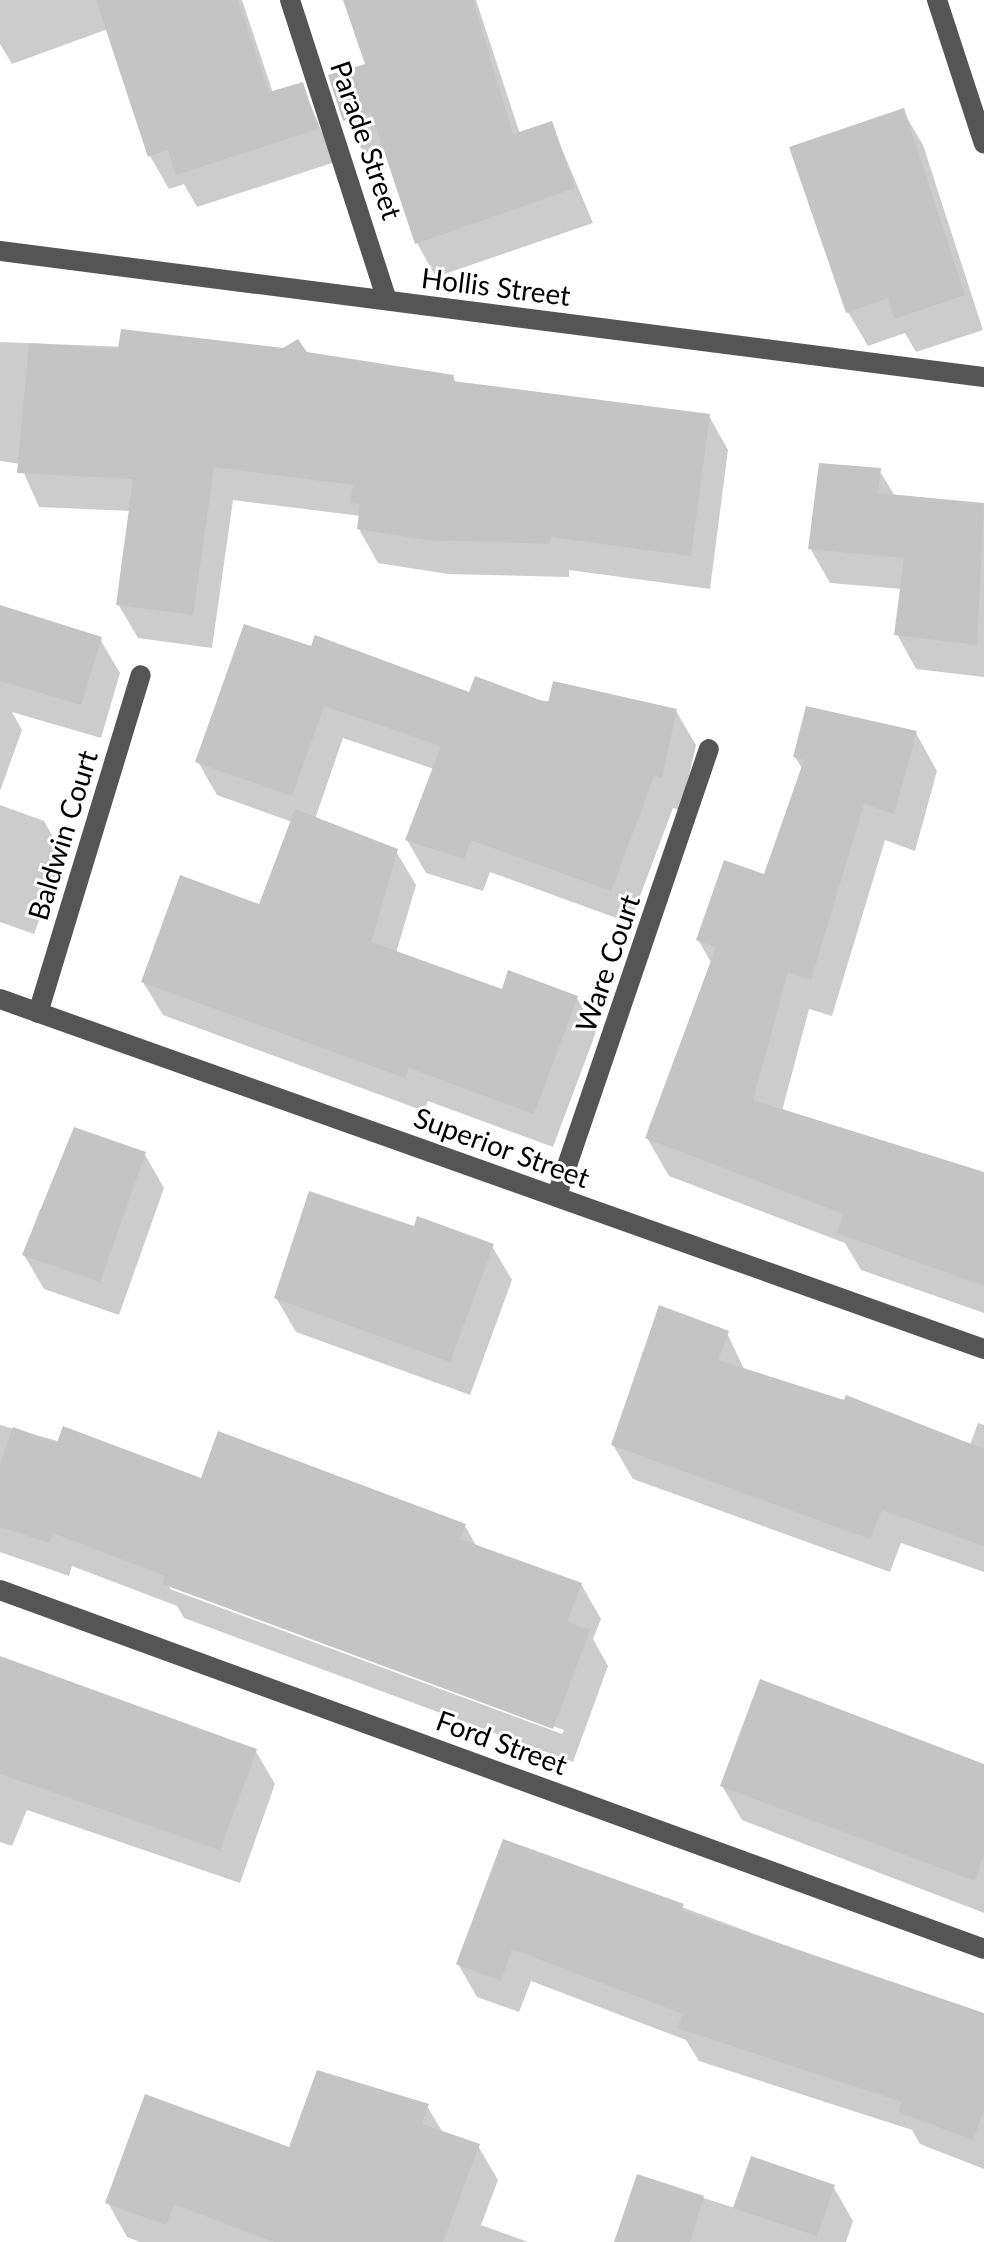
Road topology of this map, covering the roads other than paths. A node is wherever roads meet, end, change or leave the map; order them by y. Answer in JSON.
{"nodes":[{"id":1,"x":290,"y":0,"type":"edge"},
{"id":2,"x":937,"y":0,"type":"edge"},
{"id":3,"x":984,"y":144,"type":"edge"},
{"id":4,"x":0,"y":251,"type":"edge"},
{"id":5,"x":387,"y":300,"type":"junction"},
{"id":6,"x":984,"y":377,"type":"edge"},
{"id":7,"x":141,"y":675,"type":"dead end"},
{"id":8,"x":709,"y":749,"type":"dead end"},
{"id":9,"x":0,"y":999,"type":"edge"},
{"id":10,"x":38,"y":1013,"type":"junction"},
{"id":11,"x":557,"y":1195,"type":"junction"},
{"id":12,"x":984,"y":1349,"type":"edge"},
{"id":13,"x":0,"y":1590,"type":"edge"},
{"id":14,"x":984,"y":1949,"type":"edge"}],
"edges":[{"from":1,"to":5,"type":"street","name":"Parade Street"},
{"from":2,"to":3,"type":"street"},
{"from":4,"to":5,"type":"street","name":"Hollis Street"},
{"from":5,"to":6,"type":"street","name":"Hollis Street"},
{"from":7,"to":10,"type":"street","name":"Baldwin Court"},
{"from":8,"to":11,"type":"street","name":"Ware Court"},
{"from":9,"to":10,"type":"street","name":"Superior Street"},
{"from":10,"to":11,"type":"street","name":"Superior Street"},
{"from":11,"to":12,"type":"street","name":"Superior Street"},
{"from":13,"to":14,"type":"street","name":"Ford Street"}]}
